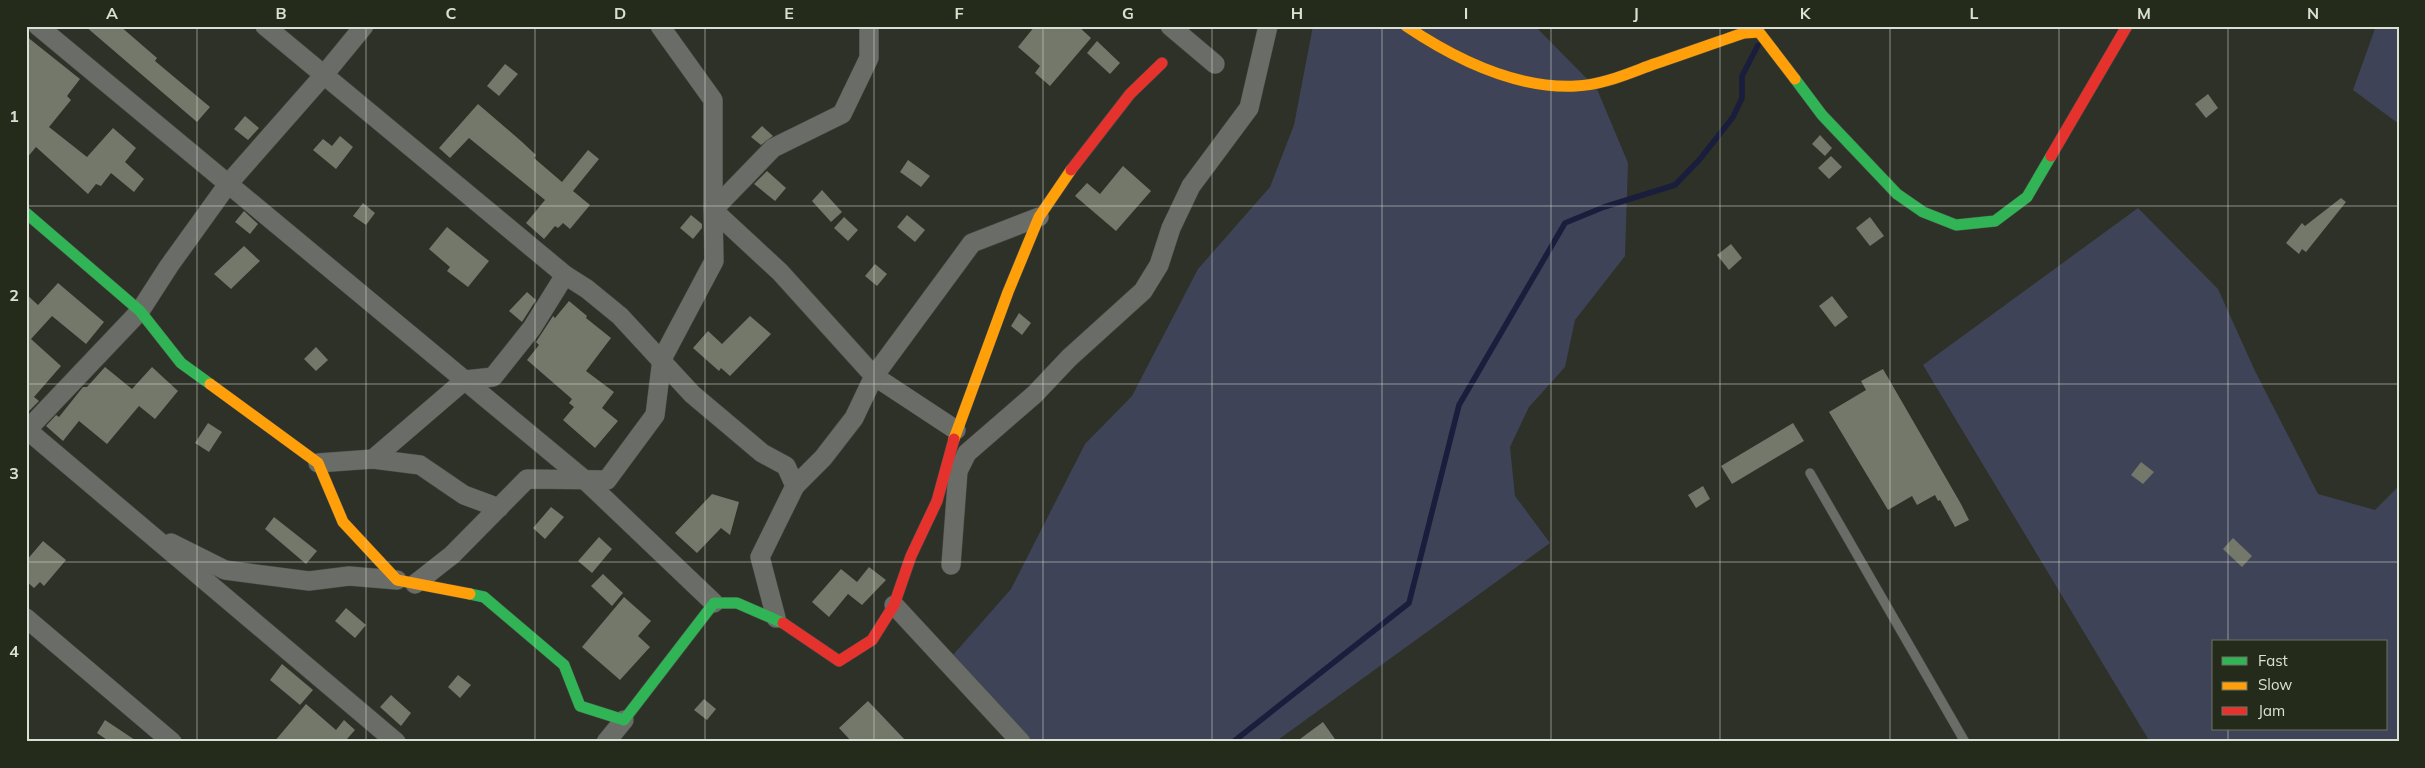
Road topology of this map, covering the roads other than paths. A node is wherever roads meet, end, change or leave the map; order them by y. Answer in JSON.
{"nodes":[{"id":1,"x":38,"y":26,"type":"edge"},
{"id":2,"x":265,"y":26,"type":"edge"},
{"id":3,"x":364,"y":26,"type":"edge"},
{"id":4,"x":660,"y":26,"type":"edge"},
{"id":5,"x":868,"y":26,"type":"edge"},
{"id":6,"x":1170,"y":26,"type":"edge"},
{"id":7,"x":1268,"y":26,"type":"edge"},
{"id":8,"x":1406,"y":26,"type":"edge"},
{"id":9,"x":2126,"y":26,"type":"edge"},
{"id":10,"x":1162,"y":63,"type":"dead end"},
{"id":11,"x":1215,"y":64,"type":"dead end"},
{"id":12,"x":323,"y":76,"type":"junction"},
{"id":13,"x":228,"y":184,"type":"junction"},
{"id":14,"x":713,"y":210,"type":"junction"},
{"id":15,"x":26,"y":213,"type":"edge"},
{"id":16,"x":1039,"y":217,"type":"junction"},
{"id":17,"x":565,"y":275,"type":"junction"},
{"id":18,"x":140,"y":311,"type":"junction"},
{"id":19,"x":662,"y":360,"type":"junction"},
{"id":20,"x":874,"y":376,"type":"junction"},
{"id":21,"x":465,"y":380,"type":"junction"},
{"id":22,"x":26,"y":430,"type":"edge"},
{"id":23,"x":956,"y":430,"type":"junction"},
{"id":24,"x":373,"y":458,"type":"junction"},
{"id":25,"x":318,"y":463,"type":"junction"},
{"id":26,"x":1810,"y":473,"type":"dead end"},
{"id":27,"x":586,"y":481,"type":"junction"},
{"id":28,"x":795,"y":486,"type":"junction"},
{"id":29,"x":499,"y":508,"type":"junction"},
{"id":30,"x":951,"y":565,"type":"dead end"},
{"id":31,"x":406,"y":582,"type":"junction"},
{"id":32,"x":714,"y":603,"type":"junction"},
{"id":33,"x":894,"y":605,"type":"junction"},
{"id":34,"x":26,"y":618,"type":"edge"},
{"id":35,"x":776,"y":618,"type":"junction"},
{"id":36,"x":624,"y":720,"type":"junction"},
{"id":37,"x":172,"y":742,"type":"edge"},
{"id":38,"x":396,"y":742,"type":"edge"},
{"id":39,"x":606,"y":742,"type":"edge"},
{"id":40,"x":1021,"y":742,"type":"edge"},
{"id":41,"x":1965,"y":742,"type":"edge"}],
"edges":[{"from":1,"to":13,"type":"street"},
{"from":2,"to":12,"type":"street"},
{"from":3,"to":12,"type":"street"},
{"from":4,"to":14,"type":"street"},
{"from":5,"to":14,"type":"street"},
{"from":6,"to":11,"type":"street"},
{"from":7,"to":30,"type":"street"},
{"from":8,"to":9,"type":"street"},
{"from":10,"to":16,"type":"street"},
{"from":12,"to":13,"type":"street"},
{"from":12,"to":17,"type":"street"},
{"from":13,"to":18,"type":"street"},
{"from":13,"to":21,"type":"street"},
{"from":14,"to":19,"type":"street"},
{"from":14,"to":20,"type":"street"},
{"from":15,"to":18,"type":"street"},
{"from":16,"to":20,"type":"street"},
{"from":16,"to":23,"type":"street"},
{"from":17,"to":19,"type":"street"},
{"from":17,"to":21,"type":"street"},
{"from":18,"to":22,"type":"street"},
{"from":18,"to":25,"type":"street"},
{"from":19,"to":27,"type":"street"},
{"from":19,"to":28,"type":"street"},
{"from":20,"to":23,"type":"street"},
{"from":20,"to":28,"type":"street"},
{"from":21,"to":24,"type":"street"},
{"from":21,"to":27,"type":"street"},
{"from":22,"to":31,"type":"street"},
{"from":22,"to":38,"type":"street"},
{"from":23,"to":33,"type":"street"},
{"from":24,"to":25,"type":"street"},
{"from":24,"to":29,"type":"street"},
{"from":25,"to":31,"type":"street"},
{"from":26,"to":41,"type":"lane"},
{"from":27,"to":29,"type":"street"},
{"from":27,"to":32,"type":"street"},
{"from":28,"to":35,"type":"street"},
{"from":29,"to":31,"type":"street"},
{"from":31,"to":36,"type":"street"},
{"from":32,"to":35,"type":"street"},
{"from":32,"to":36,"type":"street"},
{"from":33,"to":35,"type":"street"},
{"from":33,"to":40,"type":"street"},
{"from":34,"to":37,"type":"street"},
{"from":36,"to":39,"type":"street"}]}
